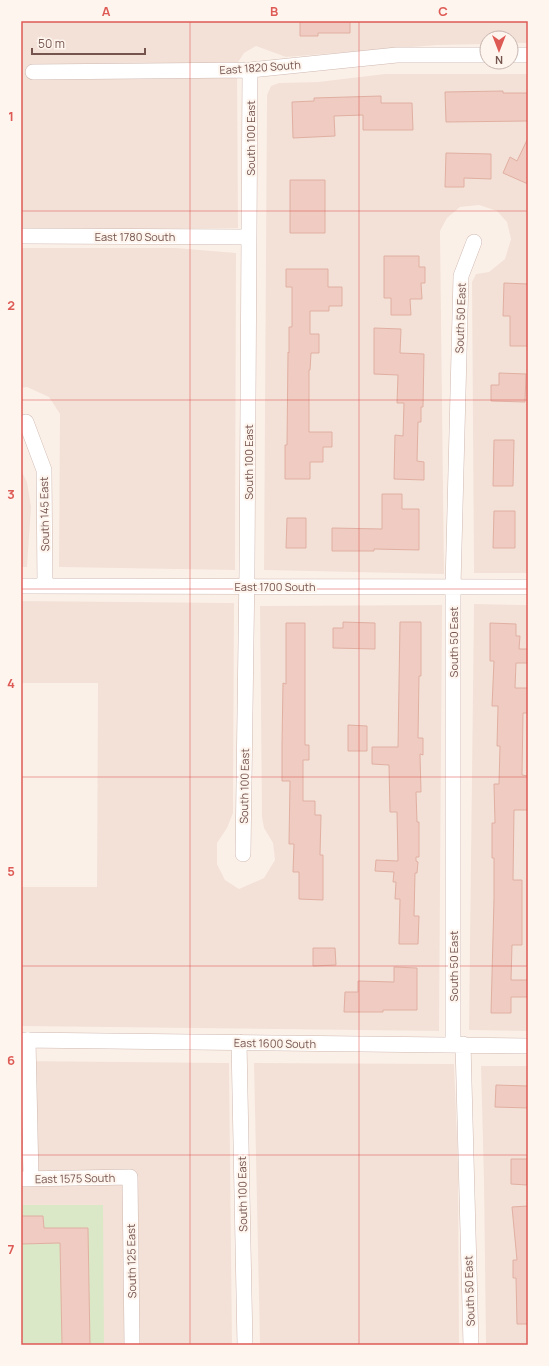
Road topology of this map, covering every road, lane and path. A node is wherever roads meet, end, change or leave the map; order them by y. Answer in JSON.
{"nodes":[{"id":1,"x":479,"y":55,"type":"edge"},
{"id":2,"x":250,"y":70,"type":"junction"},
{"id":3,"x":33,"y":72,"type":"dead end"},
{"id":4,"x":21,"y":236,"type":"edge"},
{"id":5,"x":249,"y":237,"type":"junction"},
{"id":6,"x":474,"y":242,"type":"dead end"},
{"id":7,"x":26,"y":422,"type":"dead end"},
{"id":8,"x":21,"y":586,"type":"edge"},
{"id":9,"x":45,"y":586,"type":"junction"},
{"id":10,"x":247,"y":586,"type":"junction"},
{"id":11,"x":453,"y":586,"type":"junction"},
{"id":12,"x":528,"y":587,"type":"edge"},
{"id":13,"x":243,"y":854,"type":"dead end"},
{"id":14,"x":25,"y":1040,"type":"edge"},
{"id":15,"x":239,"y":1042,"type":"junction"},
{"id":16,"x":458,"y":1044,"type":"junction"},
{"id":17,"x":528,"y":1046,"type":"edge"},
{"id":18,"x":130,"y":1178,"type":"joint"},
{"id":19,"x":26,"y":1179,"type":"edge"},
{"id":20,"x":132,"y":1345,"type":"edge"},
{"id":21,"x":245,"y":1345,"type":"edge"},
{"id":22,"x":471,"y":1345,"type":"edge"}],
"edges":[{"from":1,"to":2,"type":"street","name":"East 1820 South"},
{"from":2,"to":3,"type":"street","name":"East 1820 South"},
{"from":2,"to":5,"type":"street","name":"South 100 East"},
{"from":4,"to":5,"type":"street","name":"East 1780 South"},
{"from":5,"to":10,"type":"street","name":"South 100 East"},
{"from":6,"to":11,"type":"street","name":"South 50 East"},
{"from":7,"to":9,"type":"street","name":"South 145 East"},
{"from":8,"to":9,"type":"street","name":"East 1700 South"},
{"from":9,"to":10,"type":"street","name":"East 1700 South"},
{"from":10,"to":11,"type":"street","name":"East 1700 South"},
{"from":10,"to":13,"type":"street","name":"South 100 East"},
{"from":11,"to":12,"type":"street","name":"East 1700 South"},
{"from":11,"to":16,"type":"street","name":"South 50 East"},
{"from":14,"to":15,"type":"street","name":"East 1600 South"},
{"from":14,"to":19,"type":"street"},
{"from":15,"to":16,"type":"street","name":"East 1600 South"},
{"from":15,"to":21,"type":"street","name":"South 100 East"},
{"from":16,"to":17,"type":"street","name":"East 1600 South"},
{"from":16,"to":22,"type":"street","name":"South 50 East"},
{"from":18,"to":19,"type":"street","name":"East 1575 South"},
{"from":18,"to":20,"type":"street","name":"South 125 East"}]}
